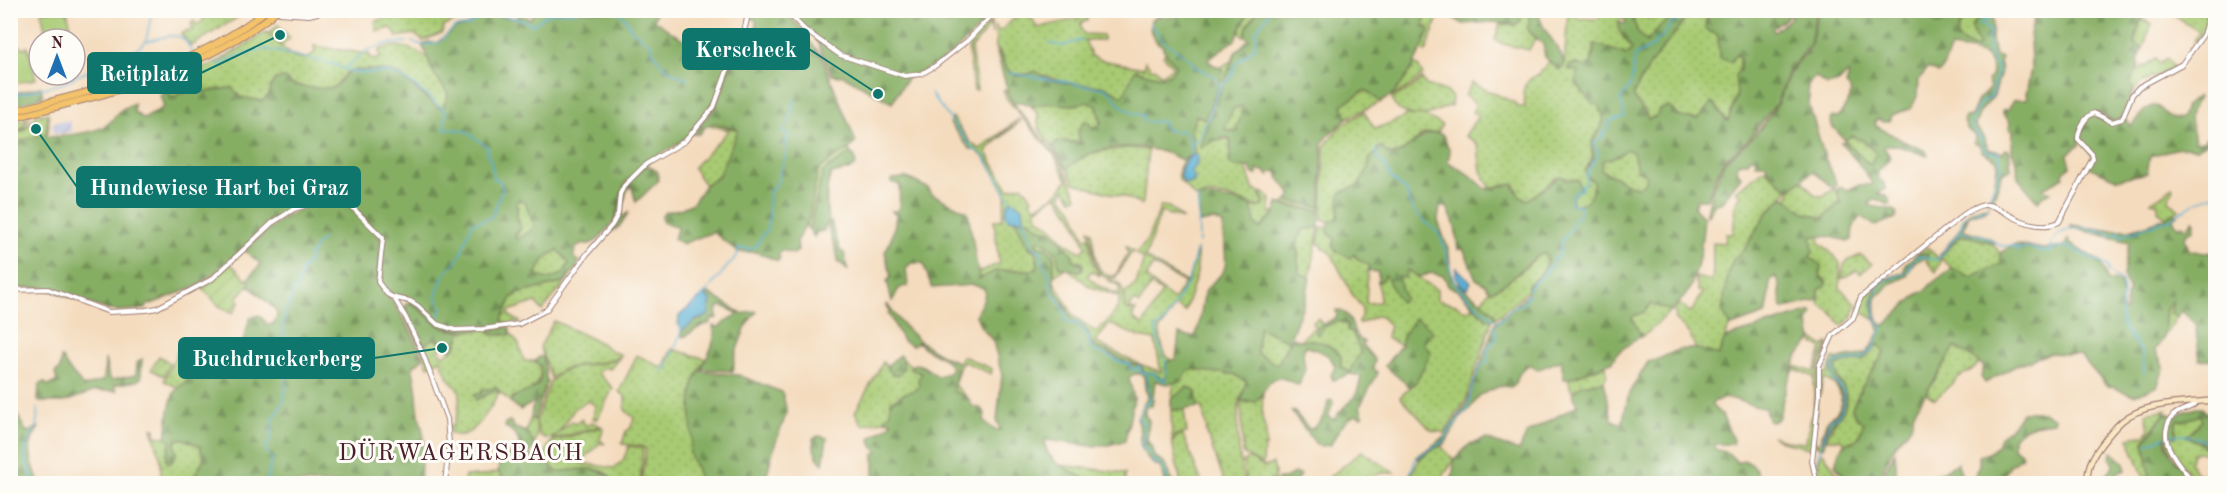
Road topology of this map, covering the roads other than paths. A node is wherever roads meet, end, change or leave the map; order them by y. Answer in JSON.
{"nodes":[{"id":1,"x":267,"y":10,"type":"edge"},
{"id":2,"x":328,"y":10,"type":"edge"},
{"id":3,"x":749,"y":10,"type":"edge"},
{"id":4,"x":785,"y":10,"type":"edge"},
{"id":5,"x":1000,"y":10,"type":"edge"},
{"id":6,"x":2210,"y":10,"type":"edge"},
{"id":7,"x":279,"y":12,"type":"edge"},
{"id":8,"x":10,"y":112,"type":"edge"},
{"id":9,"x":10,"y":119,"type":"edge"},
{"id":10,"x":10,"y":290,"type":"edge"},
{"id":11,"x":394,"y":298,"type":"junction"},
{"id":12,"x":410,"y":301,"type":"junction"},
{"id":13,"x":400,"y":309,"type":"junction"},
{"id":14,"x":2216,"y":400,"type":"edge"},
{"id":15,"x":2196,"y":403,"type":"junction"},
{"id":16,"x":445,"y":483,"type":"edge"},
{"id":17,"x":1817,"y":483,"type":"edge"},
{"id":18,"x":2088,"y":483,"type":"edge"},
{"id":19,"x":2195,"y":483,"type":"edge"}],
"edges":[{"from":1,"to":8,"type":"highway"},
{"from":2,"to":7,"type":"street"},
{"from":3,"to":12,"type":"street"},
{"from":4,"to":5,"type":"street"},
{"from":6,"to":17,"type":"street"},
{"from":7,"to":9,"type":"highway","bridge":true},
{"from":10,"to":11,"type":"street"},
{"from":11,"to":12,"type":"street"},
{"from":11,"to":13,"type":"street"},
{"from":12,"to":13,"type":"street"},
{"from":13,"to":16,"type":"street"},
{"from":14,"to":15,"type":"main road"},
{"from":15,"to":18,"type":"main road"},
{"from":15,"to":19,"type":"street"}]}
